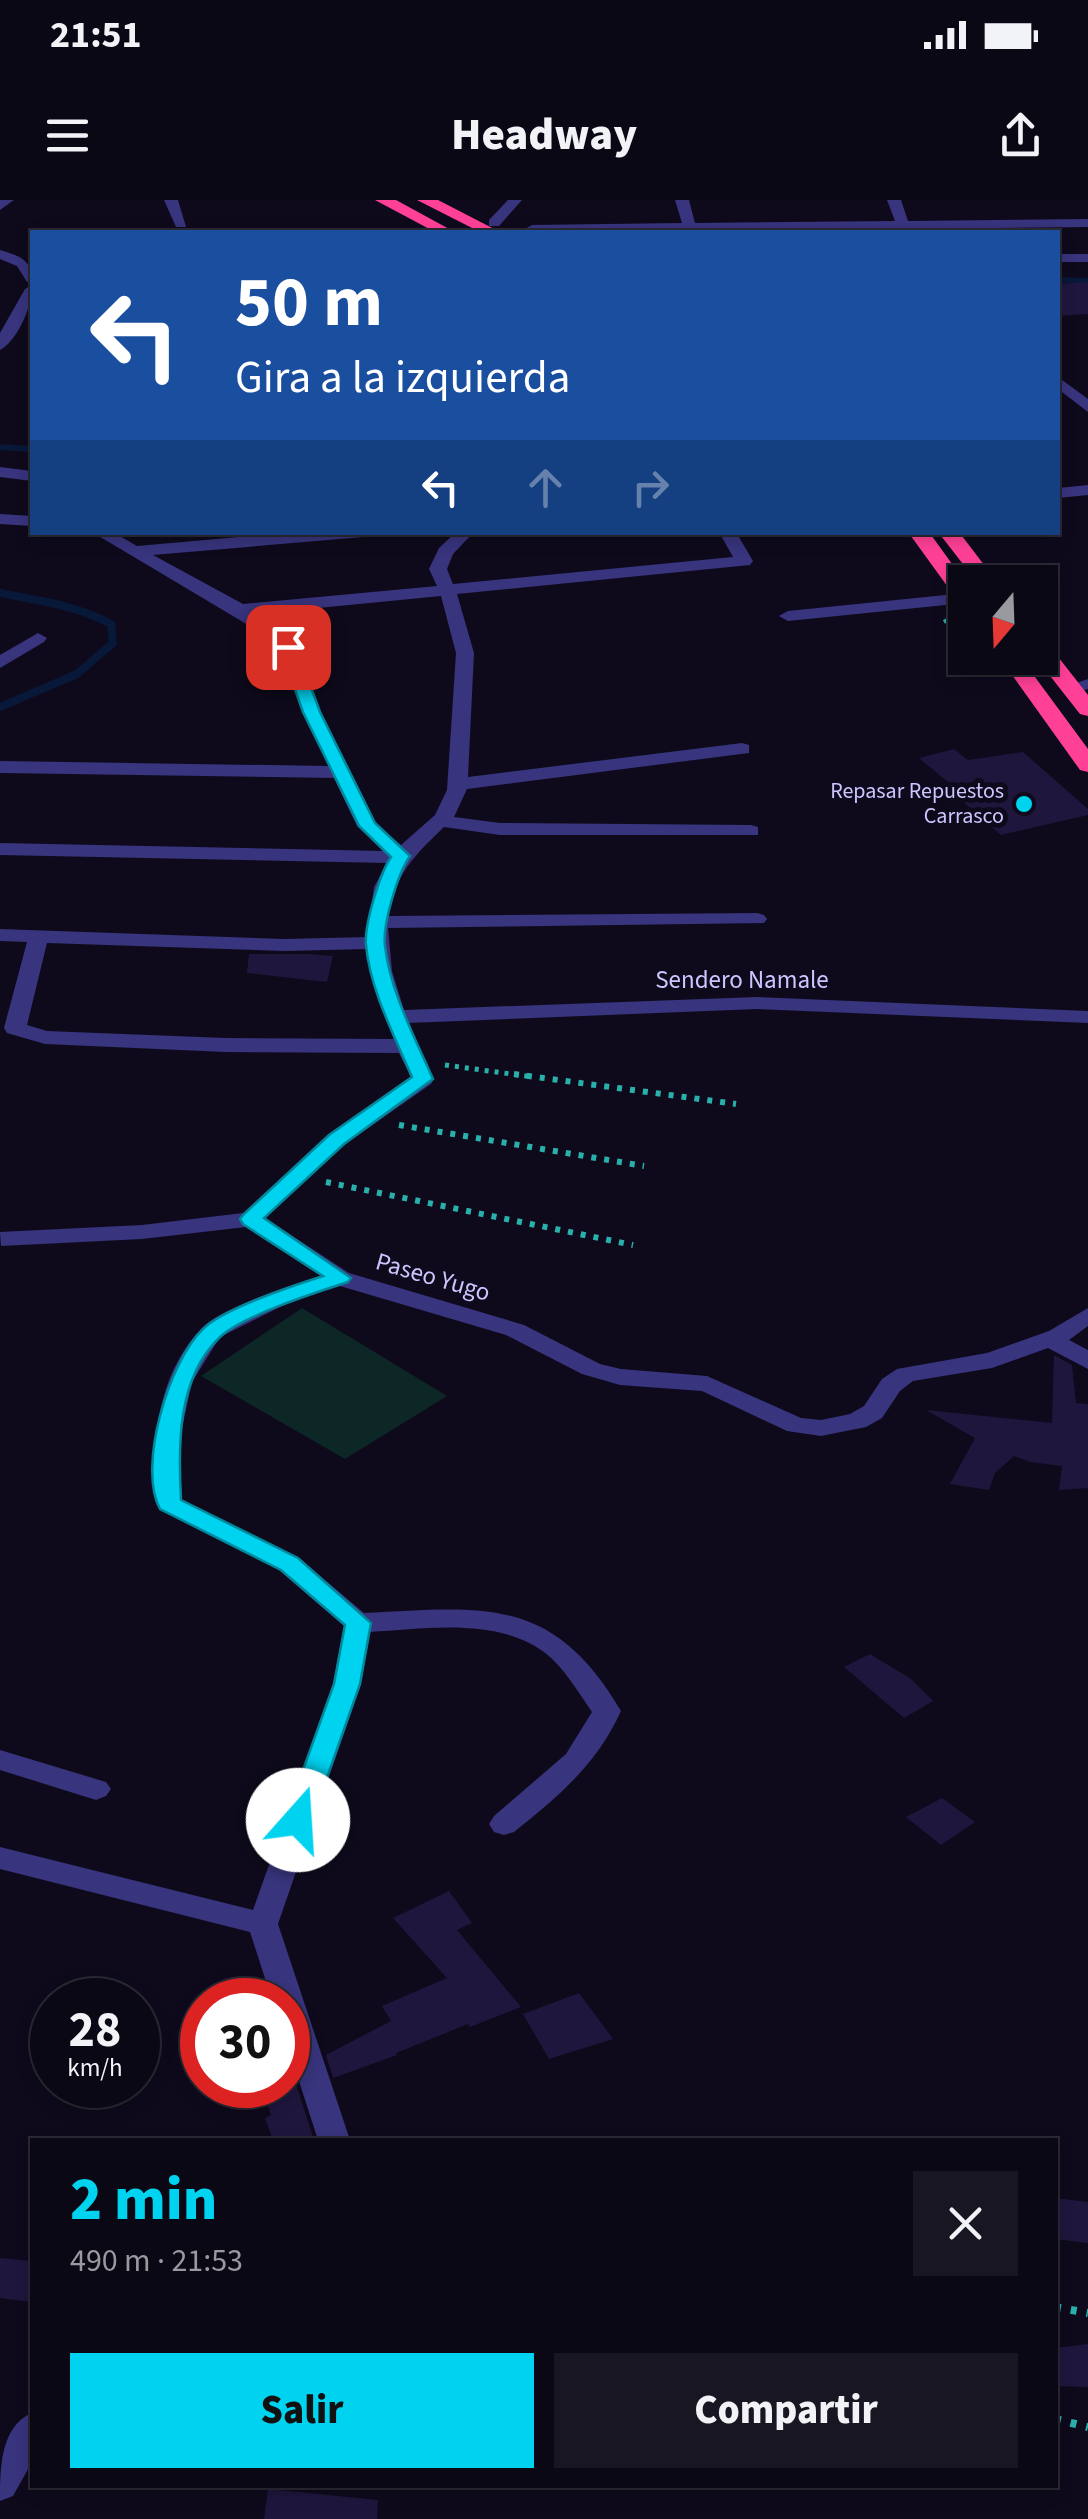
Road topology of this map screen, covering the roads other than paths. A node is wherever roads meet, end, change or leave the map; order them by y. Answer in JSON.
{"nodes":[{"id":1,"x":7,"y":200,"type":"edge"},
{"id":2,"x":170,"y":200,"type":"edge"},
{"id":3,"x":384,"y":200,"type":"edge"},
{"id":4,"x":424,"y":200,"type":"edge"},
{"id":5,"x":515,"y":200,"type":"edge"},
{"id":6,"x":682,"y":200,"type":"edge"},
{"id":7,"x":894,"y":200,"type":"edge"},
{"id":8,"x":478,"y":204,"type":"dead end"},
{"id":9,"x":0,"y":206,"type":"edge"},
{"id":10,"x":1088,"y":223,"type":"edge"},
{"id":11,"x":181,"y":224,"type":"dead end"},
{"id":12,"x":912,"y":228,"type":"edge"},
{"id":13,"x":496,"y":229,"type":"edge"},
{"id":14,"x":532,"y":229,"type":"dead end"},
{"id":15,"x":445,"y":230,"type":"edge"},
{"id":16,"x":690,"y":230,"type":"edge"},
{"id":17,"x":0,"y":254,"type":"edge"},
{"id":18,"x":1060,"y":258,"type":"edge"},
{"id":19,"x":1088,"y":258,"type":"edge"},
{"id":20,"x":30,"y":276,"type":"edge"},
{"id":21,"x":30,"y":293,"type":"edge"},
{"id":22,"x":0,"y":346,"type":"edge"},
{"id":23,"x":1060,"y":384,"type":"edge"},
{"id":24,"x":1088,"y":407,"type":"edge"},
{"id":25,"x":0,"y":472,"type":"edge"},
{"id":26,"x":30,"y":476,"type":"edge"},
{"id":27,"x":1088,"y":490,"type":"edge"},
{"id":28,"x":1060,"y":493,"type":"edge"},
{"id":29,"x":0,"y":519,"type":"edge"},
{"id":30,"x":30,"y":521,"type":"edge"},
{"id":31,"x":105,"y":535,"type":"edge"},
{"id":32,"x":327,"y":535,"type":"edge"},
{"id":33,"x":463,"y":535,"type":"edge"},
{"id":34,"x":729,"y":535,"type":"edge"},
{"id":35,"x":920,"y":535,"type":"edge"},
{"id":36,"x":950,"y":535,"type":"edge"},
{"id":37,"x":134,"y":551,"type":"junction"},
{"id":38,"x":974,"y":565,"type":"edge"},
{"id":39,"x":948,"y":573,"type":"edge"},
{"id":40,"x":446,"y":588,"type":"junction"},
{"id":41,"x":948,"y":599,"type":"edge"},
{"id":42,"x":240,"y":610,"type":"junction"},
{"id":43,"x":788,"y":616,"type":"dead end"},
{"id":44,"x":38,"y":638,"type":"dead end"},
{"id":45,"x":9,"y":650,"type":"edge"},
{"id":46,"x":0,"y":663,"type":"edge"},
{"id":47,"x":1058,"y":666,"type":"edge"},
{"id":48,"x":1022,"y":675,"type":"edge"},
{"id":49,"x":1080,"y":686,"type":"edge"},
{"id":50,"x":1088,"y":709,"type":"edge"},
{"id":51,"x":742,"y":750,"type":"dead end"},
{"id":52,"x":1088,"y":765,"type":"edge"},
{"id":53,"x":0,"y":767,"type":"edge"},
{"id":54,"x":339,"y":772,"type":"junction"},
{"id":55,"x":459,"y":784,"type":"junction"},
{"id":56,"x":442,"y":821,"type":"junction"},
{"id":57,"x":750,"y":831,"type":"dead end"},
{"id":58,"x":0,"y":848,"type":"edge"},
{"id":59,"x":401,"y":856,"type":"junction"},
{"id":60,"x":757,"y":919,"type":"dead end"},
{"id":61,"x":376,"y":933,"type":"junction"},
{"id":62,"x":0,"y":935,"type":"edge"},
{"id":63,"x":39,"y":935,"type":"junction"},
{"id":64,"x":1088,"y":1016,"type":"edge"},
{"id":65,"x":396,"y":1017,"type":"junction"},
{"id":66,"x":411,"y":1053,"type":"junction"},
{"id":67,"x":250,"y":1219,"type":"junction"},
{"id":68,"x":1,"y":1239,"type":"edge"},
{"id":69,"x":340,"y":1278,"type":"junction"},
{"id":70,"x":1088,"y":1315,"type":"edge"},
{"id":71,"x":1050,"y":1339,"type":"junction"},
{"id":72,"x":1088,"y":1361,"type":"edge"},
{"id":73,"x":358,"y":1623,"type":"junction"},
{"id":74,"x":0,"y":1760,"type":"edge"},
{"id":75,"x":96,"y":1789,"type":"dead end"},
{"id":76,"x":504,"y":1824,"type":"dead end"},
{"id":77,"x":0,"y":1858,"type":"edge"},
{"id":78,"x":263,"y":1924,"type":"junction"},
{"id":79,"x":333,"y":2138,"type":"edge"},
{"id":80,"x":30,"y":2432,"type":"edge"},
{"id":81,"x":0,"y":2485,"type":"edge"}],
"edges":[{"from":1,"to":9,"type":"street"},
{"from":2,"to":11,"type":"street"},
{"from":3,"to":15,"type":"highway"},
{"from":4,"to":13,"type":"highway"},
{"from":5,"to":13,"type":"street"},
{"from":6,"to":16,"type":"street"},
{"from":7,"to":12,"type":"street"},
{"from":8,"to":13,"type":"highway"},
{"from":10,"to":12,"type":"street"},
{"from":12,"to":16,"type":"street"},
{"from":14,"to":16,"type":"street"},
{"from":17,"to":20,"type":"street"},
{"from":18,"to":19,"type":"street"},
{"from":21,"to":22,"type":"street"},
{"from":23,"to":24,"type":"street"},
{"from":25,"to":26,"type":"street"},
{"from":27,"to":28,"type":"street"},
{"from":29,"to":30,"type":"street"},
{"from":31,"to":37,"type":"street"},
{"from":32,"to":37,"type":"street"},
{"from":33,"to":40,"type":"street"},
{"from":34,"to":40,"type":"street"},
{"from":35,"to":39,"type":"highway"},
{"from":36,"to":38,"type":"highway"},
{"from":37,"to":42,"type":"street"},
{"from":40,"to":42,"type":"street"},
{"from":40,"to":55,"type":"street"},
{"from":41,"to":43,"type":"street"},
{"from":42,"to":54,"type":"street"},
{"from":44,"to":45,"type":"street"},
{"from":45,"to":46,"type":"street"},
{"from":47,"to":49,"type":"highway"},
{"from":48,"to":52,"type":"highway"},
{"from":49,"to":50,"type":"highway"},
{"from":51,"to":55,"type":"street"},
{"from":53,"to":54,"type":"street"},
{"from":54,"to":59,"type":"street"},
{"from":55,"to":56,"type":"street"},
{"from":56,"to":57,"type":"street"},
{"from":56,"to":59,"type":"street"},
{"from":58,"to":59,"type":"street"},
{"from":59,"to":61,"type":"street"},
{"from":60,"to":61,"type":"street"},
{"from":61,"to":63,"type":"street"},
{"from":61,"to":65,"type":"street"},
{"from":62,"to":63,"type":"street"},
{"from":63,"to":66,"type":"street"},
{"from":64,"to":65,"type":"street","name":"Sendero Namale"},
{"from":65,"to":66,"type":"street"},
{"from":66,"to":67,"type":"street"},
{"from":67,"to":68,"type":"street"},
{"from":67,"to":69,"type":"street","name":"Paseo Yugo"},
{"from":69,"to":71,"type":"street","name":"Paseo Yugo"},
{"from":69,"to":73,"type":"street"},
{"from":70,"to":71,"type":"street","name":"Paseo Yugo"},
{"from":71,"to":72,"type":"street"},
{"from":73,"to":76,"type":"street"},
{"from":73,"to":78,"type":"street"},
{"from":74,"to":75,"type":"street"},
{"from":77,"to":78,"type":"street"},
{"from":78,"to":79,"type":"street"},
{"from":80,"to":81,"type":"street"}]}
